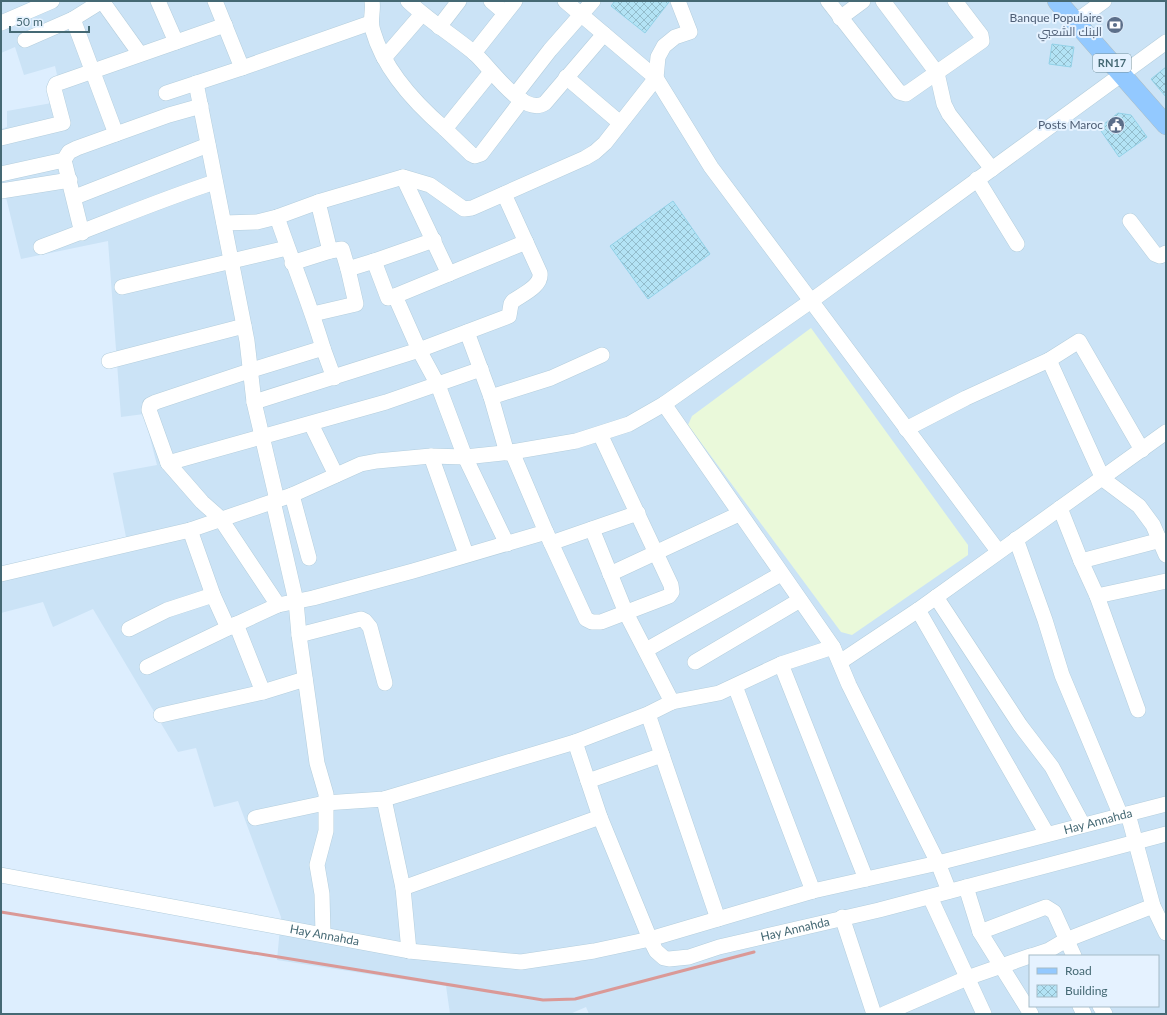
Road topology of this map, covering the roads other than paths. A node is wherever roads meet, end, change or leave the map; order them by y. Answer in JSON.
{"nodes":[{"id":1,"x":52,"y":1,"type":"edge"},
{"id":2,"x":102,"y":1,"type":"edge"},
{"id":3,"x":158,"y":1,"type":"edge"},
{"id":4,"x":215,"y":1,"type":"edge"},
{"id":5,"x":408,"y":1,"type":"edge"},
{"id":6,"x":459,"y":1,"type":"edge"},
{"id":7,"x":491,"y":1,"type":"edge"},
{"id":8,"x":515,"y":1,"type":"edge"},
{"id":9,"x":565,"y":1,"type":"edge"},
{"id":10,"x":593,"y":1,"type":"edge"},
{"id":11,"x":678,"y":1,"type":"edge"},
{"id":12,"x":828,"y":1,"type":"edge"},
{"id":13,"x":863,"y":1,"type":"edge"},
{"id":14,"x":883,"y":1,"type":"edge"},
{"id":15,"x":955,"y":1,"type":"edge"},
{"id":16,"x":1057,"y":1,"type":"edge"},
{"id":17,"x":1104,"y":1,"type":"edge"},
{"id":18,"x":374,"y":2,"type":"edge"},
{"id":19,"x":505,"y":13,"type":"junction"},
{"id":20,"x":422,"y":14,"type":"junction"},
{"id":21,"x":582,"y":16,"type":"junction"},
{"id":22,"x":840,"y":18,"type":"junction"},
{"id":23,"x":73,"y":19,"type":"junction"},
{"id":24,"x":1075,"y":22,"type":"junction"},
{"id":25,"x":1,"y":23,"type":"edge"},
{"id":26,"x":370,"y":23,"type":"junction"},
{"id":27,"x":225,"y":25,"type":"junction"},
{"id":28,"x":439,"y":27,"type":"junction"},
{"id":29,"x":604,"y":34,"type":"junction"},
{"id":30,"x":25,"y":40,"type":"dead end"},
{"id":31,"x":176,"y":42,"type":"junction"},
{"id":32,"x":1166,"y":42,"type":"edge"},
{"id":33,"x":474,"y":53,"type":"junction"},
{"id":34,"x":140,"y":54,"type":"junction"},
{"id":35,"x":384,"y":58,"type":"junction"},
{"id":36,"x":242,"y":68,"type":"junction"},
{"id":37,"x":92,"y":72,"type":"junction"},
{"id":38,"x":491,"y":72,"type":"junction"},
{"id":39,"x":937,"y":73,"type":"junction"},
{"id":40,"x":1122,"y":74,"type":"junction"},
{"id":41,"x":566,"y":78,"type":"junction"},
{"id":42,"x":656,"y":78,"type":"junction"},
{"id":43,"x":196,"y":83,"type":"junction"},
{"id":44,"x":166,"y":93,"type":"dead end"},
{"id":45,"x":518,"y":97,"type":"junction"},
{"id":46,"x":201,"y":106,"type":"junction"},
{"id":47,"x":619,"y":122,"type":"junction"},
{"id":48,"x":1166,"y":125,"type":"edge"},
{"id":49,"x":445,"y":129,"type":"junction"},
{"id":50,"x":116,"y":134,"type":"junction"},
{"id":51,"x":1,"y":138,"type":"edge"},
{"id":52,"x":208,"y":145,"type":"junction"},
{"id":53,"x":64,"y":160,"type":"junction"},
{"id":54,"x":992,"y":169,"type":"junction"},
{"id":55,"x":1,"y":174,"type":"edge"},
{"id":56,"x":403,"y":177,"type":"junction"},
{"id":57,"x":70,"y":180,"type":"junction"},
{"id":58,"x":977,"y":180,"type":"junction"},
{"id":59,"x":215,"y":182,"type":"junction"},
{"id":60,"x":1,"y":191,"type":"edge"},
{"id":61,"x":504,"y":194,"type":"junction"},
{"id":62,"x":75,"y":197,"type":"junction"},
{"id":63,"x":318,"y":202,"type":"junction"},
{"id":64,"x":277,"y":217,"type":"junction"},
{"id":65,"x":1130,"y":221,"type":"dead end"},
{"id":66,"x":224,"y":223,"type":"junction"},
{"id":67,"x":82,"y":233,"type":"junction"},
{"id":68,"x":434,"y":240,"type":"junction"},
{"id":69,"x":526,"y":242,"type":"junction"},
{"id":70,"x":1017,"y":244,"type":"dead end"},
{"id":71,"x":41,"y":247,"type":"dead end"},
{"id":72,"x":288,"y":248,"type":"junction"},
{"id":73,"x":330,"y":251,"type":"junction"},
{"id":74,"x":1166,"y":253,"type":"edge"},
{"id":75,"x":374,"y":261,"type":"junction"},
{"id":76,"x":232,"y":262,"type":"junction"},
{"id":77,"x":292,"y":263,"type":"junction"},
{"id":78,"x":348,"y":269,"type":"junction"},
{"id":79,"x":449,"y":274,"type":"junction"},
{"id":80,"x":122,"y":287,"type":"dead end"},
{"id":81,"x":395,"y":296,"type":"junction"},
{"id":82,"x":811,"y":301,"type":"junction"},
{"id":83,"x":313,"y":314,"type":"junction"},
{"id":84,"x":244,"y":326,"type":"junction"},
{"id":85,"x":468,"y":332,"type":"junction"},
{"id":86,"x":323,"y":348,"type":"junction"},
{"id":87,"x":419,"y":350,"type":"junction"},
{"id":88,"x":602,"y":355,"type":"dead end"},
{"id":89,"x":1049,"y":360,"type":"junction"},
{"id":90,"x":109,"y":362,"type":"dead end"},
{"id":91,"x":481,"y":369,"type":"junction"},
{"id":92,"x":252,"y":370,"type":"junction"},
{"id":93,"x":334,"y":378,"type":"junction"},
{"id":94,"x":438,"y":385,"type":"junction"},
{"id":95,"x":491,"y":397,"type":"junction"},
{"id":96,"x":254,"y":402,"type":"junction"},
{"id":97,"x":664,"y":404,"type":"junction"},
{"id":98,"x":312,"y":424,"type":"junction"},
{"id":99,"x":906,"y":429,"type":"junction"},
{"id":100,"x":1166,"y":432,"type":"edge"},
{"id":101,"x":600,"y":434,"type":"junction"},
{"id":102,"x":261,"y":437,"type":"junction"},
{"id":103,"x":1142,"y":450,"type":"junction"},
{"id":104,"x":510,"y":452,"type":"junction"},
{"id":105,"x":431,"y":456,"type":"junction"},
{"id":106,"x":465,"y":457,"type":"junction"},
{"id":107,"x":168,"y":463,"type":"junction"},
{"id":108,"x":336,"y":475,"type":"junction"},
{"id":109,"x":1104,"y":479,"type":"junction"},
{"id":110,"x":292,"y":495,"type":"junction"},
{"id":111,"x":275,"y":501,"type":"junction"},
{"id":112,"x":1060,"y":508,"type":"junction"},
{"id":113,"x":638,"y":513,"type":"junction"},
{"id":114,"x":739,"y":514,"type":"junction"},
{"id":115,"x":220,"y":518,"type":"junction"},
{"id":116,"x":592,"y":529,"type":"junction"},
{"id":117,"x":190,"y":530,"type":"junction"},
{"id":118,"x":549,"y":538,"type":"junction"},
{"id":119,"x":1016,"y":539,"type":"junction"},
{"id":120,"x":1161,"y":540,"type":"junction"},
{"id":121,"x":507,"y":544,"type":"junction"},
{"id":122,"x":998,"y":551,"type":"junction"},
{"id":123,"x":656,"y":553,"type":"junction"},
{"id":124,"x":466,"y":554,"type":"junction"},
{"id":125,"x":1166,"y":555,"type":"edge"},
{"id":126,"x":309,"y":558,"type":"dead end"},
{"id":127,"x":1081,"y":561,"type":"junction"},
{"id":128,"x":1,"y":574,"type":"edge"},
{"id":129,"x":610,"y":574,"type":"junction"},
{"id":130,"x":781,"y":574,"type":"junction"},
{"id":131,"x":1166,"y":581,"type":"edge"},
{"id":132,"x":213,"y":595,"type":"junction"},
{"id":133,"x":1097,"y":596,"type":"junction"},
{"id":134,"x":936,"y":597,"type":"junction"},
{"id":135,"x":800,"y":600,"type":"junction"},
{"id":136,"x":296,"y":601,"type":"junction"},
{"id":137,"x":278,"y":605,"type":"junction"},
{"id":138,"x":918,"y":610,"type":"junction"},
{"id":139,"x":626,"y":613,"type":"junction"},
{"id":140,"x":232,"y":626,"type":"junction"},
{"id":141,"x":129,"y":629,"type":"dead end"},
{"id":142,"x":299,"y":635,"type":"junction"},
{"id":143,"x":833,"y":647,"type":"junction"},
{"id":144,"x":646,"y":650,"type":"junction"},
{"id":145,"x":695,"y":662,"type":"dead end"},
{"id":146,"x":840,"y":662,"type":"junction"},
{"id":147,"x":781,"y":664,"type":"junction"},
{"id":148,"x":147,"y":667,"type":"dead end"},
{"id":149,"x":305,"y":679,"type":"junction"},
{"id":150,"x":385,"y":683,"type":"dead end"},
{"id":151,"x":735,"y":686,"type":"junction"},
{"id":152,"x":264,"y":692,"type":"junction"},
{"id":153,"x":672,"y":702,"type":"junction"},
{"id":154,"x":1138,"y":710,"type":"dead end"},
{"id":155,"x":648,"y":714,"type":"junction"},
{"id":156,"x":161,"y":715,"type":"dead end"},
{"id":157,"x":575,"y":742,"type":"junction"},
{"id":158,"x":662,"y":755,"type":"junction"},
{"id":159,"x":588,"y":781,"type":"junction"},
{"id":160,"x":384,"y":799,"type":"junction"},
{"id":161,"x":325,"y":804,"type":"junction"},
{"id":162,"x":1166,"y":804,"type":"edge"},
{"id":163,"x":1124,"y":815,"type":"junction"},
{"id":164,"x":600,"y":817,"type":"junction"},
{"id":165,"x":255,"y":818,"type":"dead end"},
{"id":166,"x":1083,"y":825,"type":"junction"},
{"id":167,"x":1047,"y":834,"type":"junction"},
{"id":168,"x":1166,"y":834,"type":"edge"},
{"id":169,"x":1135,"y":841,"type":"junction"},
{"id":170,"x":938,"y":862,"type":"junction"},
{"id":171,"x":1,"y":875,"type":"edge"},
{"id":172,"x":866,"y":879,"type":"junction"},
{"id":173,"x":966,"y":887,"type":"junction"},
{"id":174,"x":403,"y":888,"type":"junction"},
{"id":175,"x":813,"y":891,"type":"junction"},
{"id":176,"x":949,"y":891,"type":"junction"},
{"id":177,"x":930,"y":897,"type":"junction"},
{"id":178,"x":1153,"y":906,"type":"junction"},
{"id":179,"x":842,"y":917,"type":"junction"},
{"id":180,"x":718,"y":919,"type":"junction"},
{"id":181,"x":1164,"y":923,"type":"edge"},
{"id":182,"x":980,"y":932,"type":"junction"},
{"id":183,"x":323,"y":934,"type":"junction"},
{"id":184,"x":650,"y":939,"type":"junction"},
{"id":185,"x":1066,"y":940,"type":"junction"},
{"id":186,"x":409,"y":951,"type":"junction"},
{"id":187,"x":1050,"y":953,"type":"edge"},
{"id":188,"x":1037,"y":955,"type":"edge"},
{"id":189,"x":1074,"y":955,"type":"edge"},
{"id":190,"x":1029,"y":956,"type":"edge"},
{"id":191,"x":1002,"y":966,"type":"junction"},
{"id":192,"x":967,"y":978,"type":"junction"},
{"id":193,"x":915,"y":1008,"type":"edge"},
{"id":194,"x":874,"y":1014,"type":"edge"},
{"id":195,"x":884,"y":1014,"type":"edge"},
{"id":196,"x":984,"y":1014,"type":"edge"},
{"id":197,"x":1032,"y":1014,"type":"edge"}],
"edges":[{"from":1,"to":25,"type":"street"},
{"from":2,"to":23,"type":"street"},
{"from":2,"to":34,"type":"street"},
{"from":3,"to":31,"type":"street"},
{"from":4,"to":27,"type":"street"},
{"from":5,"to":20,"type":"street"},
{"from":6,"to":28,"type":"street"},
{"from":7,"to":19,"type":"street"},
{"from":8,"to":19,"type":"street"},
{"from":9,"to":21,"type":"street"},
{"from":10,"to":21,"type":"street"},
{"from":11,"to":42,"type":"street"},
{"from":12,"to":22,"type":"street"},
{"from":13,"to":22,"type":"street"},
{"from":14,"to":39,"type":"street"},
{"from":15,"to":39,"type":"street"},
{"from":16,"to":24,"type":"main road","number":"RN17"},
{"from":17,"to":24,"type":"street"},
{"from":18,"to":26,"type":"street"},
{"from":19,"to":33,"type":"street"},
{"from":20,"to":28,"type":"street"},
{"from":20,"to":35,"type":"street"},
{"from":21,"to":29,"type":"street"},
{"from":21,"to":45,"type":"street"},
{"from":22,"to":39,"type":"street"},
{"from":23,"to":30,"type":"street"},
{"from":23,"to":37,"type":"street"},
{"from":24,"to":40,"type":"main road","number":"RN17"},
{"from":26,"to":35,"type":"street"},
{"from":26,"to":36,"type":"street"},
{"from":27,"to":31,"type":"street"},
{"from":27,"to":36,"type":"street"},
{"from":28,"to":33,"type":"street"},
{"from":29,"to":41,"type":"street"},
{"from":29,"to":42,"type":"street"},
{"from":31,"to":34,"type":"street"},
{"from":32,"to":40,"type":"street"},
{"from":33,"to":38,"type":"street"},
{"from":34,"to":37,"type":"street"},
{"from":35,"to":49,"type":"street"},
{"from":36,"to":43,"type":"street"},
{"from":37,"to":50,"type":"street"},
{"from":37,"to":51,"type":"street"},
{"from":38,"to":45,"type":"street"},
{"from":38,"to":49,"type":"street"},
{"from":39,"to":54,"type":"street"},
{"from":40,"to":48,"type":"main road","number":"RN17"},
{"from":40,"to":54,"type":"street"},
{"from":41,"to":45,"type":"street"},
{"from":41,"to":47,"type":"street"},
{"from":42,"to":47,"type":"street"},
{"from":42,"to":82,"type":"street"},
{"from":43,"to":44,"type":"street"},
{"from":43,"to":46,"type":"street"},
{"from":45,"to":49,"type":"street"},
{"from":46,"to":50,"type":"street"},
{"from":46,"to":52,"type":"street"},
{"from":47,"to":61,"type":"street"},
{"from":50,"to":53,"type":"street"},
{"from":52,"to":59,"type":"street"},
{"from":52,"to":62,"type":"street"},
{"from":53,"to":55,"type":"street"},
{"from":53,"to":57,"type":"street"},
{"from":54,"to":58,"type":"street"},
{"from":56,"to":61,"type":"street"},
{"from":56,"to":63,"type":"street"},
{"from":56,"to":68,"type":"street"},
{"from":57,"to":60,"type":"street"},
{"from":57,"to":62,"type":"street"},
{"from":58,"to":70,"type":"street"},
{"from":58,"to":82,"type":"street"},
{"from":59,"to":66,"type":"street"},
{"from":59,"to":67,"type":"street"},
{"from":61,"to":69,"type":"street"},
{"from":62,"to":67,"type":"street"},
{"from":63,"to":64,"type":"street"},
{"from":63,"to":73,"type":"street"},
{"from":64,"to":66,"type":"street"},
{"from":64,"to":72,"type":"street"},
{"from":65,"to":74,"type":"street"},
{"from":66,"to":76,"type":"street"},
{"from":67,"to":71,"type":"street"},
{"from":68,"to":75,"type":"street"},
{"from":68,"to":79,"type":"street"},
{"from":69,"to":79,"type":"street"},
{"from":69,"to":85,"type":"street"},
{"from":72,"to":76,"type":"street"},
{"from":72,"to":77,"type":"street"},
{"from":73,"to":77,"type":"street"},
{"from":73,"to":78,"type":"street"},
{"from":75,"to":78,"type":"street"},
{"from":75,"to":81,"type":"street"},
{"from":76,"to":80,"type":"street"},
{"from":76,"to":84,"type":"street"},
{"from":77,"to":83,"type":"street"},
{"from":78,"to":83,"type":"street"},
{"from":79,"to":81,"type":"street"},
{"from":81,"to":87,"type":"street"},
{"from":82,"to":97,"type":"street"},
{"from":82,"to":99,"type":"street"},
{"from":83,"to":86,"type":"street"},
{"from":84,"to":90,"type":"street"},
{"from":84,"to":92,"type":"street"},
{"from":85,"to":87,"type":"street"},
{"from":85,"to":91,"type":"street"},
{"from":86,"to":92,"type":"street"},
{"from":86,"to":93,"type":"street"},
{"from":87,"to":93,"type":"street"},
{"from":87,"to":94,"type":"street"},
{"from":88,"to":95,"type":"street"},
{"from":89,"to":99,"type":"street"},
{"from":89,"to":103,"type":"street"},
{"from":89,"to":109,"type":"street"},
{"from":91,"to":94,"type":"street"},
{"from":91,"to":95,"type":"street"},
{"from":92,"to":96,"type":"street"},
{"from":92,"to":107,"type":"street"},
{"from":93,"to":96,"type":"street"},
{"from":94,"to":98,"type":"street"},
{"from":94,"to":106,"type":"street"},
{"from":95,"to":104,"type":"street"},
{"from":96,"to":102,"type":"street"},
{"from":97,"to":101,"type":"street"},
{"from":97,"to":114,"type":"street"},
{"from":98,"to":102,"type":"street"},
{"from":98,"to":108,"type":"street"},
{"from":99,"to":122,"type":"street"},
{"from":100,"to":103,"type":"street"},
{"from":101,"to":104,"type":"street"},
{"from":101,"to":113,"type":"street"},
{"from":102,"to":107,"type":"street"},
{"from":102,"to":111,"type":"street"},
{"from":103,"to":109,"type":"street"},
{"from":104,"to":106,"type":"street"},
{"from":104,"to":118,"type":"street"},
{"from":105,"to":106,"type":"street"},
{"from":105,"to":108,"type":"street"},
{"from":105,"to":124,"type":"street"},
{"from":106,"to":121,"type":"street"},
{"from":107,"to":115,"type":"street"},
{"from":108,"to":110,"type":"street"},
{"from":109,"to":112,"type":"street"},
{"from":109,"to":120,"type":"street"},
{"from":110,"to":111,"type":"street"},
{"from":110,"to":126,"type":"street"},
{"from":111,"to":115,"type":"street"},
{"from":111,"to":136,"type":"street"},
{"from":112,"to":119,"type":"street"},
{"from":112,"to":127,"type":"street"},
{"from":113,"to":116,"type":"street"},
{"from":113,"to":123,"type":"street"},
{"from":114,"to":123,"type":"street"},
{"from":114,"to":130,"type":"street"},
{"from":115,"to":117,"type":"street"},
{"from":115,"to":137,"type":"street"},
{"from":116,"to":118,"type":"street"},
{"from":116,"to":129,"type":"street"},
{"from":117,"to":128,"type":"street"},
{"from":117,"to":132,"type":"street"},
{"from":118,"to":121,"type":"street"},
{"from":118,"to":139,"type":"street"},
{"from":119,"to":122,"type":"street"},
{"from":119,"to":163,"type":"street"},
{"from":120,"to":125,"type":"street"},
{"from":120,"to":127,"type":"street"},
{"from":121,"to":124,"type":"street"},
{"from":122,"to":134,"type":"street"},
{"from":123,"to":129,"type":"street"},
{"from":123,"to":139,"type":"street"},
{"from":124,"to":136,"type":"street"},
{"from":127,"to":133,"type":"street"},
{"from":129,"to":139,"type":"street"},
{"from":130,"to":135,"type":"street"},
{"from":130,"to":144,"type":"street"},
{"from":131,"to":133,"type":"street"},
{"from":132,"to":140,"type":"street"},
{"from":132,"to":141,"type":"street"},
{"from":133,"to":154,"type":"street"},
{"from":134,"to":138,"type":"street"},
{"from":134,"to":166,"type":"street"},
{"from":135,"to":143,"type":"street"},
{"from":135,"to":145,"type":"street"},
{"from":136,"to":137,"type":"street"},
{"from":136,"to":142,"type":"street"},
{"from":137,"to":140,"type":"street"},
{"from":138,"to":146,"type":"street"},
{"from":138,"to":167,"type":"street"},
{"from":139,"to":144,"type":"street"},
{"from":140,"to":148,"type":"street"},
{"from":140,"to":152,"type":"street"},
{"from":142,"to":149,"type":"street"},
{"from":142,"to":150,"type":"street"},
{"from":143,"to":146,"type":"street"},
{"from":143,"to":147,"type":"street"},
{"from":144,"to":153,"type":"street"},
{"from":146,"to":170,"type":"street"},
{"from":147,"to":151,"type":"street"},
{"from":147,"to":172,"type":"street"},
{"from":149,"to":152,"type":"street"},
{"from":149,"to":161,"type":"street"},
{"from":151,"to":153,"type":"street"},
{"from":151,"to":175,"type":"street"},
{"from":152,"to":156,"type":"street"},
{"from":153,"to":155,"type":"street"},
{"from":155,"to":157,"type":"street"},
{"from":155,"to":158,"type":"street"},
{"from":157,"to":159,"type":"street"},
{"from":157,"to":160,"type":"street"},
{"from":158,"to":159,"type":"street"},
{"from":158,"to":180,"type":"street"},
{"from":159,"to":164,"type":"street"},
{"from":160,"to":161,"type":"street"},
{"from":160,"to":174,"type":"street"},
{"from":161,"to":165,"type":"street"},
{"from":161,"to":183,"type":"street"},
{"from":162,"to":163,"type":"street","name":"Hay Annahda"},
{"from":163,"to":166,"type":"street","name":"Hay Annahda"},
{"from":163,"to":169,"type":"street"},
{"from":164,"to":174,"type":"street"},
{"from":164,"to":184,"type":"street"},
{"from":166,"to":167,"type":"street","name":"Hay Annahda"},
{"from":167,"to":170,"type":"street","name":"Hay Annahda"},
{"from":168,"to":169,"type":"street","name":"Hay Annahda"},
{"from":169,"to":173,"type":"street","name":"Hay Annahda"},
{"from":169,"to":178,"type":"street"},
{"from":170,"to":172,"type":"street","name":"Hay Annahda"},
{"from":170,"to":176,"type":"street"},
{"from":171,"to":183,"type":"street","name":"Hay Annahda"},
{"from":172,"to":175,"type":"street","name":"Hay Annahda"},
{"from":173,"to":176,"type":"street","name":"Hay Annahda"},
{"from":173,"to":182,"type":"street"},
{"from":174,"to":186,"type":"street"},
{"from":175,"to":180,"type":"street","name":"Hay Annahda"},
{"from":176,"to":177,"type":"street","name":"Hay Annahda"},
{"from":177,"to":179,"type":"street","name":"Hay Annahda"},
{"from":177,"to":192,"type":"street"},
{"from":178,"to":181,"type":"street"},
{"from":178,"to":185,"type":"street"},
{"from":179,"to":184,"type":"street","name":"Hay Annahda"},
{"from":179,"to":194,"type":"street"},
{"from":180,"to":184,"type":"street","name":"Hay Annahda"},
{"from":182,"to":185,"type":"street"},
{"from":182,"to":191,"type":"street"},
{"from":183,"to":186,"type":"street","name":"Hay Annahda"},
{"from":184,"to":186,"type":"street","name":"Hay Annahda"},
{"from":185,"to":187,"type":"street"},
{"from":185,"to":189,"type":"street"},
{"from":187,"to":188,"type":"street"},
{"from":190,"to":191,"type":"street"},
{"from":191,"to":192,"type":"street"},
{"from":191,"to":197,"type":"street"},
{"from":192,"to":193,"type":"street"},
{"from":192,"to":196,"type":"street"},
{"from":193,"to":195,"type":"street"}]}
